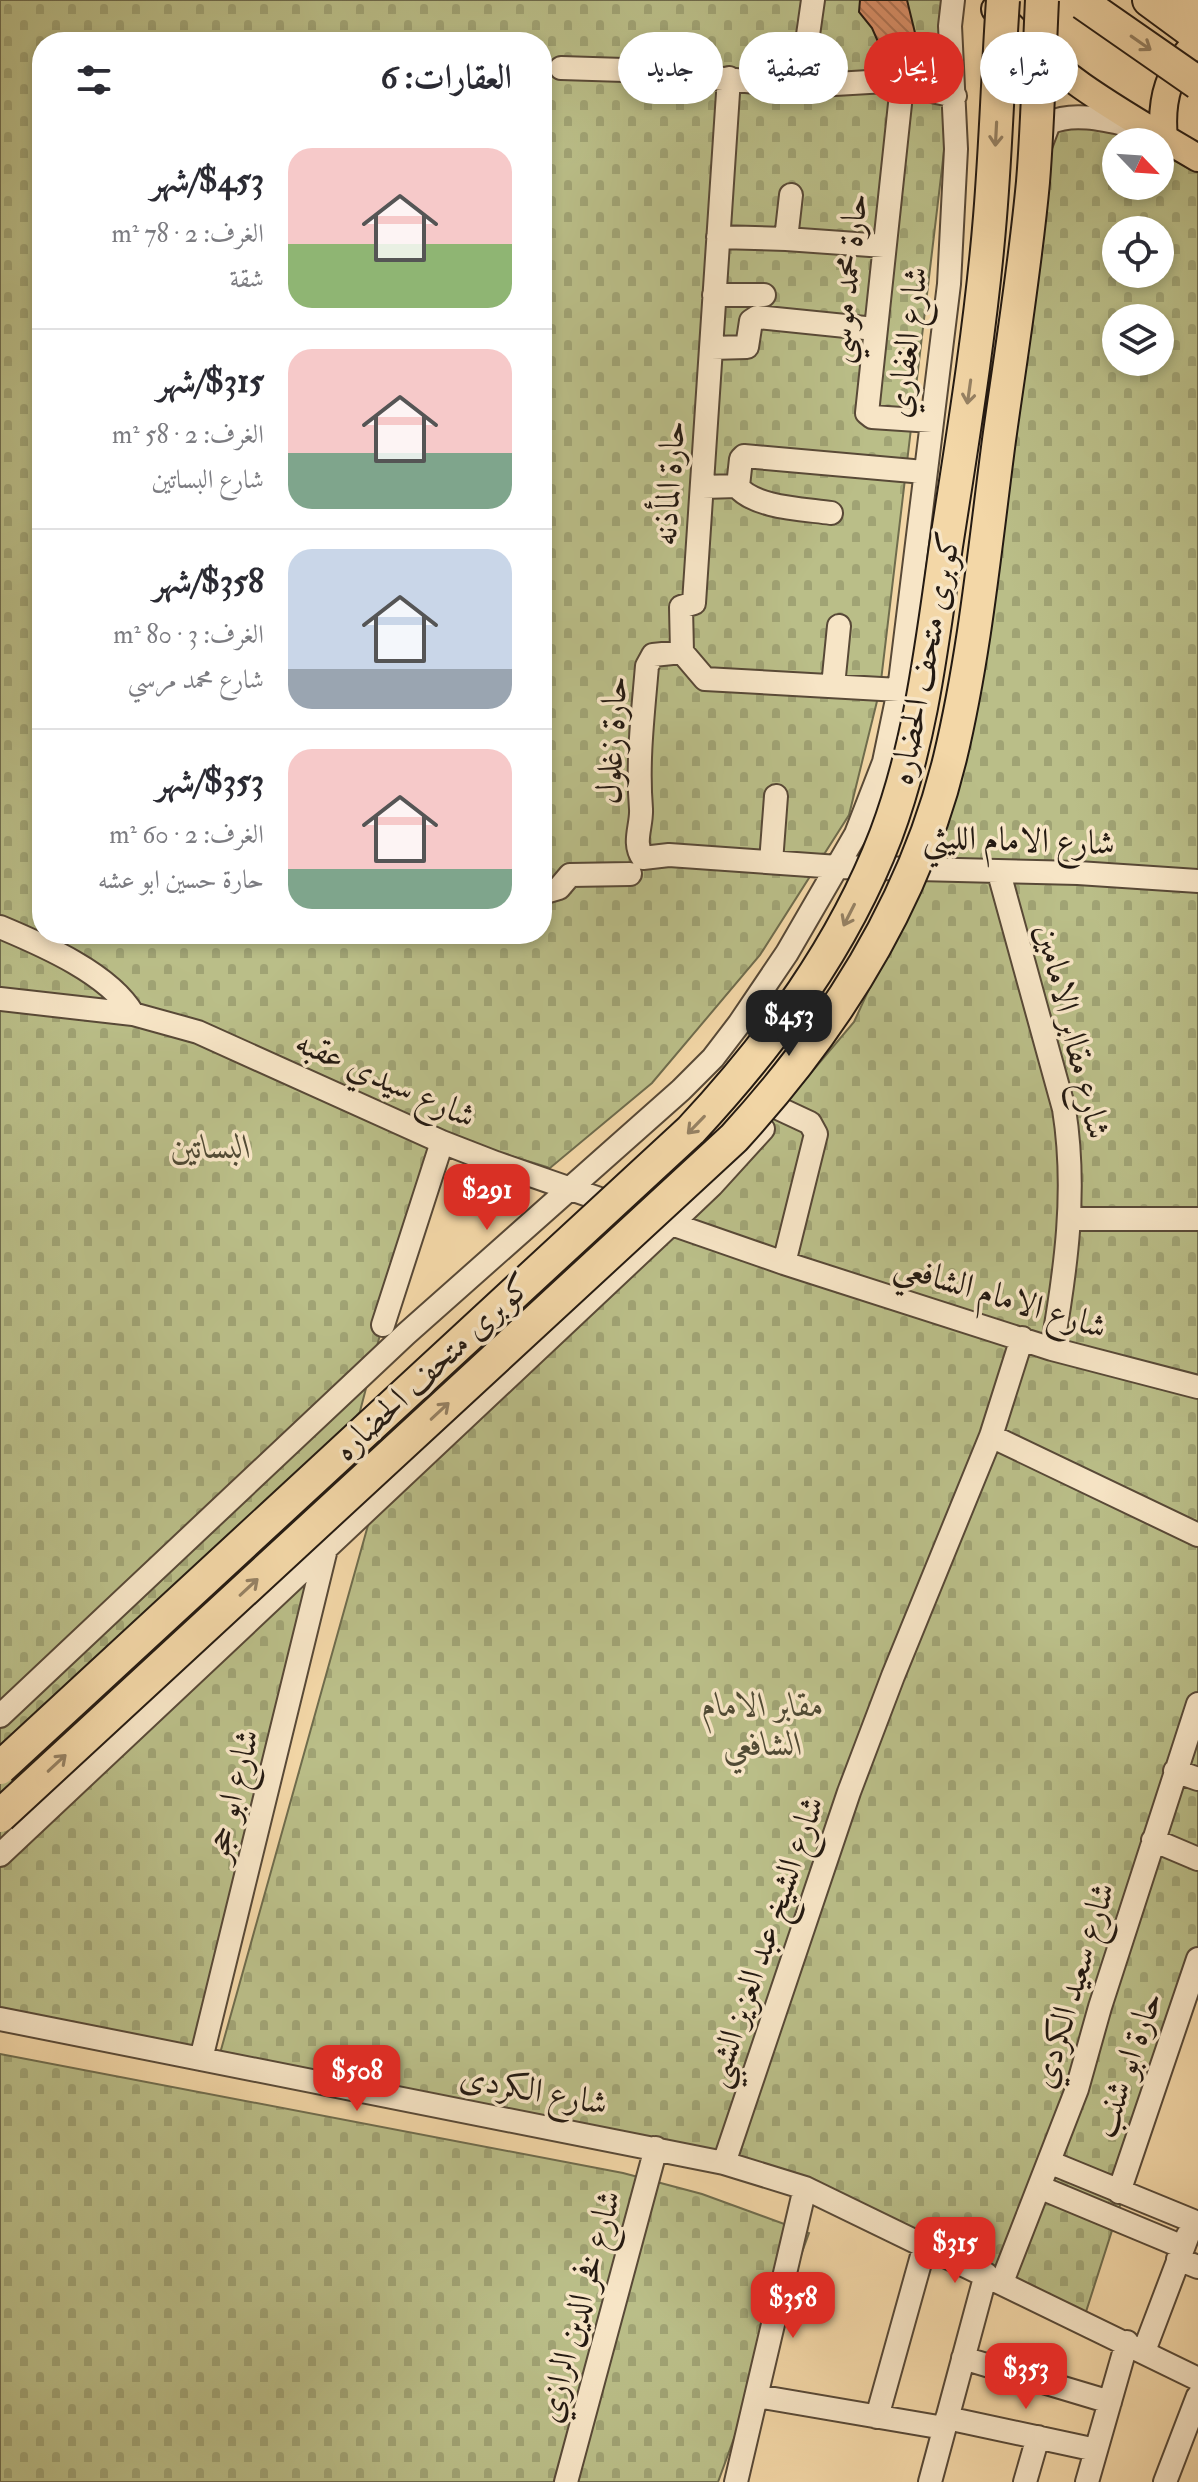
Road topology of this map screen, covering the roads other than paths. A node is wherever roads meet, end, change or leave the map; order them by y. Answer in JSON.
{"nodes":[{"id":1,"x":813,"y":0,"type":"edge"},
{"id":2,"x":953,"y":0,"type":"edge"},
{"id":3,"x":988,"y":0,"type":"edge"},
{"id":4,"x":1003,"y":0,"type":"edge"},
{"id":5,"x":1042,"y":0,"type":"edge"},
{"id":6,"x":1079,"y":0,"type":"edge"},
{"id":7,"x":1149,"y":0,"type":"edge"},
{"id":8,"x":1186,"y":0,"type":"edge"},
{"id":9,"x":1198,"y":11,"type":"edge"},
{"id":10,"x":808,"y":32,"type":"edge"},
{"id":11,"x":950,"y":32,"type":"edge"},
{"id":12,"x":1198,"y":39,"type":"edge"},
{"id":13,"x":561,"y":68,"type":"dead end"},
{"id":14,"x":729,"y":78,"type":"junction"},
{"id":15,"x":1198,"y":83,"type":"edge"},
{"id":16,"x":864,"y":85,"type":"edge"},
{"id":17,"x":893,"y":104,"type":"edge"},
{"id":18,"x":955,"y":104,"type":"edge"},
{"id":19,"x":1129,"y":128,"type":"edge"},
{"id":20,"x":1149,"y":128,"type":"edge"},
{"id":21,"x":1159,"y":128,"type":"edge"},
{"id":22,"x":1174,"y":144,"type":"edge"},
{"id":23,"x":1198,"y":158,"type":"edge"},
{"id":24,"x":791,"y":195,"type":"dead end"},
{"id":25,"x":718,"y":237,"type":"junction"},
{"id":26,"x":786,"y":239,"type":"junction"},
{"id":27,"x":884,"y":246,"type":"junction"},
{"id":28,"x":714,"y":295,"type":"junction"},
{"id":29,"x":764,"y":295,"type":"dead end"},
{"id":30,"x":875,"y":329,"type":"junction"},
{"id":31,"x":711,"y":348,"type":"junction"},
{"id":32,"x":932,"y":421,"type":"junction"},
{"id":33,"x":924,"y":472,"type":"junction"},
{"id":34,"x":737,"y":486,"type":"junction"},
{"id":35,"x":702,"y":487,"type":"junction"},
{"id":36,"x":831,"y":513,"type":"dead end"},
{"id":37,"x":839,"y":626,"type":"dead end"},
{"id":38,"x":682,"y":652,"type":"junction"},
{"id":39,"x":833,"y":686,"type":"junction"},
{"id":40,"x":899,"y":690,"type":"junction"},
{"id":41,"x":776,"y":796,"type":"dead end"},
{"id":42,"x":771,"y":862,"type":"junction"},
{"id":43,"x":838,"y":867,"type":"junction"},
{"id":44,"x":920,"y":870,"type":"junction"},
{"id":45,"x":999,"y":873,"type":"junction"},
{"id":46,"x":634,"y":874,"type":"junction"},
{"id":47,"x":1198,"y":881,"type":"edge"},
{"id":48,"x":552,"y":890,"type":"edge"},
{"id":49,"x":0,"y":927,"type":"edge"},
{"id":50,"x":32,"y":941,"type":"edge"},
{"id":51,"x":37,"y":944,"type":"edge"},
{"id":52,"x":0,"y":999,"type":"edge"},
{"id":53,"x":133,"y":1014,"type":"junction"},
{"id":54,"x":780,"y":1109,"type":"junction"},
{"id":55,"x":442,"y":1142,"type":"junction"},
{"id":56,"x":572,"y":1188,"type":"junction"},
{"id":57,"x":1069,"y":1219,"type":"junction"},
{"id":58,"x":1198,"y":1219,"type":"edge"},
{"id":59,"x":670,"y":1225,"type":"junction"},
{"id":60,"x":784,"y":1263,"type":"junction"},
{"id":61,"x":383,"y":1325,"type":"dead end"},
{"id":62,"x":1022,"y":1338,"type":"junction"},
{"id":63,"x":1052,"y":1349,"type":"junction"},
{"id":64,"x":1198,"y":1387,"type":"edge"},
{"id":65,"x":991,"y":1436,"type":"junction"},
{"id":66,"x":1198,"y":1535,"type":"edge"},
{"id":67,"x":327,"y":1548,"type":"junction"},
{"id":68,"x":54,"y":1667,"type":"junction"},
{"id":69,"x":1198,"y":1704,"type":"edge"},
{"id":70,"x":151,"y":1713,"type":"junction"},
{"id":71,"x":0,"y":1716,"type":"edge"},
{"id":72,"x":134,"y":1729,"type":"junction"},
{"id":73,"x":0,"y":1768,"type":"edge"},
{"id":74,"x":1175,"y":1771,"type":"junction"},
{"id":75,"x":1198,"y":1779,"type":"edge"},
{"id":76,"x":0,"y":1816,"type":"edge"},
{"id":77,"x":1153,"y":1840,"type":"junction"},
{"id":78,"x":0,"y":1855,"type":"edge"},
{"id":79,"x":1198,"y":1859,"type":"edge"},
{"id":80,"x":1198,"y":1959,"type":"edge"},
{"id":81,"x":0,"y":2019,"type":"edge"},
{"id":82,"x":201,"y":2059,"type":"junction"},
{"id":83,"x":656,"y":2148,"type":"junction"},
{"id":84,"x":1049,"y":2162,"type":"junction"},
{"id":85,"x":724,"y":2163,"type":"junction"},
{"id":86,"x":1039,"y":2187,"type":"junction"},
{"id":87,"x":805,"y":2188,"type":"junction"},
{"id":88,"x":1119,"y":2192,"type":"junction"},
{"id":89,"x":1196,"y":2214,"type":"edge"},
{"id":90,"x":925,"y":2245,"type":"junction"},
{"id":91,"x":1186,"y":2258,"type":"edge"},
{"id":92,"x":994,"y":2278,"type":"junction"},
{"id":93,"x":1135,"y":2347,"type":"junction"},
{"id":94,"x":963,"y":2358,"type":"junction"},
{"id":95,"x":1198,"y":2379,"type":"edge"},
{"id":96,"x":757,"y":2396,"type":"junction"},
{"id":97,"x":1198,"y":2396,"type":"edge"},
{"id":98,"x":1110,"y":2402,"type":"junction"},
{"id":99,"x":877,"y":2417,"type":"junction"},
{"id":100,"x":946,"y":2423,"type":"junction"},
{"id":101,"x":1038,"y":2437,"type":"junction"},
{"id":102,"x":1096,"y":2450,"type":"junction"},
{"id":103,"x":566,"y":2482,"type":"edge"},
{"id":104,"x":736,"y":2482,"type":"edge"},
{"id":105,"x":930,"y":2482,"type":"edge"},
{"id":106,"x":1025,"y":2482,"type":"edge"},
{"id":107,"x":1087,"y":2482,"type":"edge"},
{"id":108,"x":1165,"y":2482,"type":"edge"}],
"edges":[{"from":1,"to":10,"type":"street"},
{"from":2,"to":11,"type":"street","name":"شارع الغفاري"},
{"from":3,"to":20,"type":"main road"},
{"from":4,"to":73,"type":"highway","name":"كوبرى متحف الحضاره","one_way":true,"bridge":true},
{"from":76,"to":5,"type":"highway","name":"كوبرى متحف الحضاره","one_way":true,"bridge":true},
{"from":6,"to":15,"type":"highway","one_way":true,"bridge":true},
{"from":7,"to":12,"type":"highway"},
{"from":8,"to":9,"type":"main road"},
{"from":12,"to":21,"type":"main road"},
{"from":13,"to":14,"type":"street"},
{"from":14,"to":16,"type":"street"},
{"from":14,"to":25,"type":"street","name":"حارة المأذنه"},
{"from":17,"to":27,"type":"street","name":"حارة محمد موسي"},
{"from":18,"to":32,"type":"street","name":"شارع الغفاري"},
{"from":19,"to":44,"type":"street"},
{"from":22,"to":23,"type":"main road"},
{"from":24,"to":26,"type":"street"},
{"from":25,"to":26,"type":"street"},
{"from":25,"to":28,"type":"street","name":"حارة المأذنه"},
{"from":26,"to":27,"type":"street"},
{"from":27,"to":30,"type":"street","name":"حارة محمد موسي"},
{"from":28,"to":29,"type":"street"},
{"from":28,"to":31,"type":"street","name":"حارة المأذنه"},
{"from":30,"to":31,"type":"street"},
{"from":30,"to":32,"type":"street","name":"حارة محمد موسي"},
{"from":31,"to":35,"type":"street","name":"حارة المأذنه"},
{"from":32,"to":33,"type":"street","name":"شارع الغفاري"},
{"from":33,"to":34,"type":"street"},
{"from":33,"to":40,"type":"street","name":"شارع الغفاري"},
{"from":34,"to":35,"type":"street"},
{"from":34,"to":36,"type":"street"},
{"from":35,"to":38,"type":"street","name":"حارة المأذنه"},
{"from":37,"to":39,"type":"street"},
{"from":38,"to":39,"type":"street"},
{"from":38,"to":46,"type":"street","name":"حارة زغلول"},
{"from":39,"to":40,"type":"street"},
{"from":40,"to":43,"type":"street","name":"شارع الغفاري"},
{"from":41,"to":42,"type":"street"},
{"from":42,"to":43,"type":"street"},
{"from":42,"to":46,"type":"street"},
{"from":43,"to":44,"type":"street","name":"شارع الامام الليثي"},
{"from":43,"to":56,"type":"street","name":"شارع الغفاري"},
{"from":44,"to":45,"type":"street","name":"شارع الامام الليثي"},
{"from":44,"to":54,"type":"street"},
{"from":45,"to":47,"type":"street","name":"شارع الامام الليثي"},
{"from":45,"to":57,"type":"street","name":"شارع مقاابر الامامين"},
{"from":46,"to":48,"type":"street"},
{"from":49,"to":50,"type":"street"},
{"from":51,"to":53,"type":"street"},
{"from":52,"to":53,"type":"street","name":"شارع سيدي عقبه"},
{"from":53,"to":55,"type":"street","name":"شارع سيدي عقبه"},
{"from":54,"to":59,"type":"street"},
{"from":54,"to":60,"type":"street"},
{"from":55,"to":56,"type":"street","name":"شارع سيدي عقبه"},
{"from":55,"to":61,"type":"street"},
{"from":56,"to":59,"type":"street","name":"شارع سيدي عقبه"},
{"from":56,"to":68,"type":"street","name":"شارع الغفاري"},
{"from":57,"to":58,"type":"street"},
{"from":57,"to":63,"type":"street","name":"شارع مقاابر الامامين"},
{"from":59,"to":60,"type":"street","name":"شارع سيدي عقبه"},
{"from":59,"to":67,"type":"street"},
{"from":60,"to":62,"type":"street","name":"شارع الامام الشافعي"},
{"from":62,"to":63,"type":"street","name":"شارع الامام الشافعي"},
{"from":62,"to":65,"type":"street","name":"شارع الشيخ عبد العزيز الشبي"},
{"from":63,"to":64,"type":"street","name":"شارع الامام الشافعي"},
{"from":65,"to":66,"type":"street"},
{"from":65,"to":85,"type":"street","name":"شارع الشيخ عبد العزيز الشبي"},
{"from":67,"to":70,"type":"street"},
{"from":67,"to":82,"type":"street","name":"شارع ابو حجر"},
{"from":68,"to":70,"type":"street"},
{"from":68,"to":71,"type":"street","name":"شارع الغفاري"},
{"from":68,"to":72,"type":"street"},
{"from":69,"to":74,"type":"street","name":"شارع سعيد الكردي"},
{"from":70,"to":72,"type":"street"},
{"from":72,"to":78,"type":"street"},
{"from":74,"to":75,"type":"street"},
{"from":74,"to":77,"type":"street","name":"شارع سعيد الكردي"},
{"from":77,"to":79,"type":"street"},
{"from":77,"to":84,"type":"street","name":"شارع سعيد الكردي"},
{"from":80,"to":88,"type":"street","name":"حارة ابو شنب"},
{"from":81,"to":82,"type":"street","name":"شارع الكردى"},
{"from":82,"to":83,"type":"street","name":"شارع الكردى"},
{"from":83,"to":85,"type":"street","name":"شارع الكردى"},
{"from":83,"to":103,"type":"street","name":"شارع فخر الدين الرازي"},
{"from":84,"to":86,"type":"street","name":"شارع سعيد الكردي"},
{"from":84,"to":88,"type":"street"},
{"from":85,"to":87,"type":"street","name":"شارع الكردى"},
{"from":86,"to":91,"type":"street"},
{"from":86,"to":92,"type":"street","name":"شارع سعيد الكردي"},
{"from":87,"to":90,"type":"street","name":"شارع الكردى"},
{"from":87,"to":96,"type":"street"},
{"from":88,"to":89,"type":"street"},
{"from":89,"to":91,"type":"street"},
{"from":90,"to":92,"type":"street","name":"شارع الكردى"},
{"from":90,"to":99,"type":"street"},
{"from":91,"to":93,"type":"street"},
{"from":92,"to":93,"type":"street","name":"شارع الكردى"},
{"from":92,"to":94,"type":"street","name":"شارع سعيد الكردي"},
{"from":93,"to":95,"type":"street","name":"شارع الكردى"},
{"from":93,"to":98,"type":"street"},
{"from":94,"to":98,"type":"street"},
{"from":94,"to":100,"type":"street","name":"شارع سعيد الكردي"},
{"from":96,"to":99,"type":"street"},
{"from":96,"to":104,"type":"street"},
{"from":97,"to":108,"type":"street"},
{"from":98,"to":102,"type":"street"},
{"from":99,"to":100,"type":"street"},
{"from":100,"to":101,"type":"street"},
{"from":100,"to":105,"type":"street","name":"شارع سعيد الكردي"},
{"from":101,"to":102,"type":"street"},
{"from":101,"to":106,"type":"street"},
{"from":102,"to":107,"type":"street"}]}
